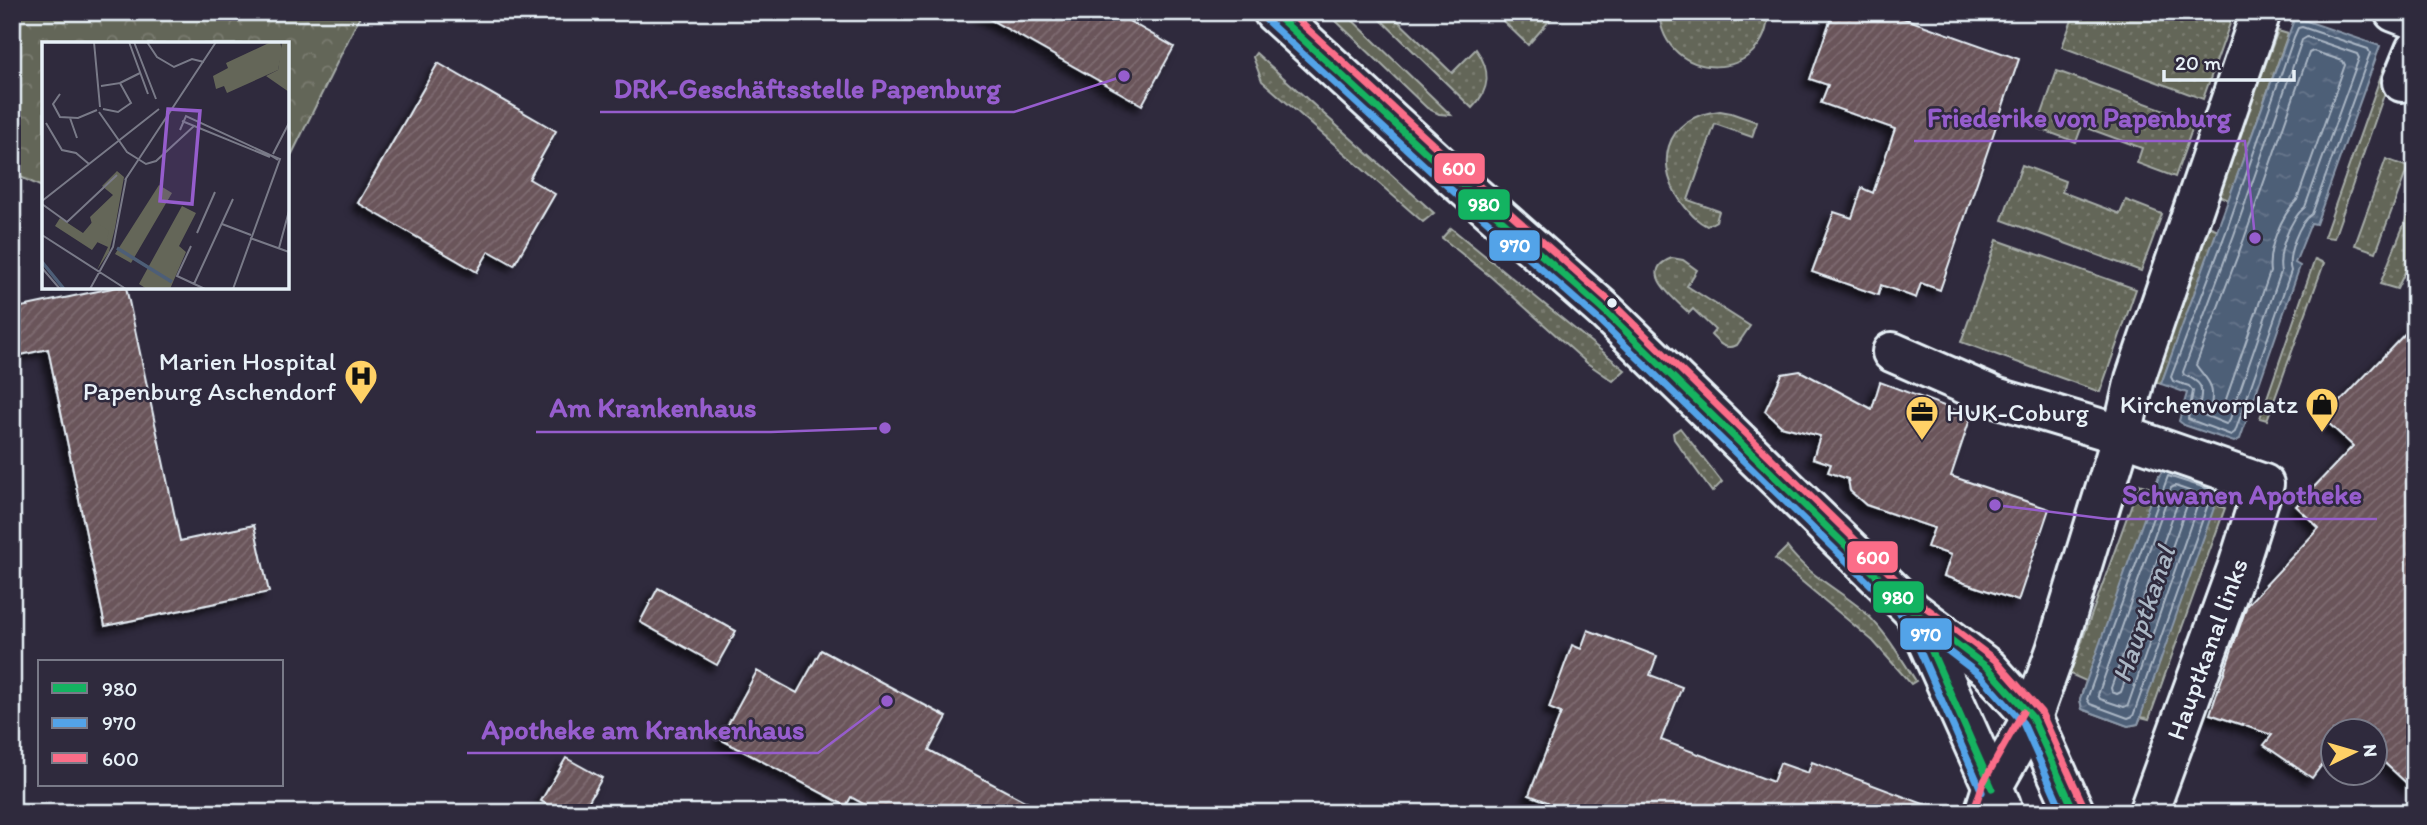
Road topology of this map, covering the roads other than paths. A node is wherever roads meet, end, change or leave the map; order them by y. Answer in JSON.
{"nodes":[{"id":1,"x":1273,"y":12,"type":"edge"},
{"id":2,"x":2260,"y":12,"type":"edge"},
{"id":3,"x":2394,"y":12,"type":"edge"},
{"id":4,"x":2415,"y":20,"type":"edge"},
{"id":5,"x":1892,"y":352,"type":"dead end"},
{"id":6,"x":2122,"y":435,"type":"junction"},
{"id":7,"x":1913,"y":611,"type":"junction"},
{"id":8,"x":2032,"y":717,"type":"junction"},
{"id":9,"x":1994,"y":804,"type":"edge"},
{"id":10,"x":2075,"y":813,"type":"edge"},
{"id":11,"x":2148,"y":813,"type":"edge"}],
"edges":[{"from":1,"to":7,"type":"street"},
{"from":2,"to":6,"type":"street"},
{"from":3,"to":4,"type":"street"},
{"from":5,"to":6,"type":"street"},
{"from":6,"to":8,"type":"street"},
{"from":6,"to":11,"type":"street","name":"Hauptkanal links"},
{"from":7,"to":8,"type":"street"},
{"from":7,"to":9,"type":"street"},
{"from":8,"to":9,"type":"street"},
{"from":8,"to":10,"type":"street"}]}
